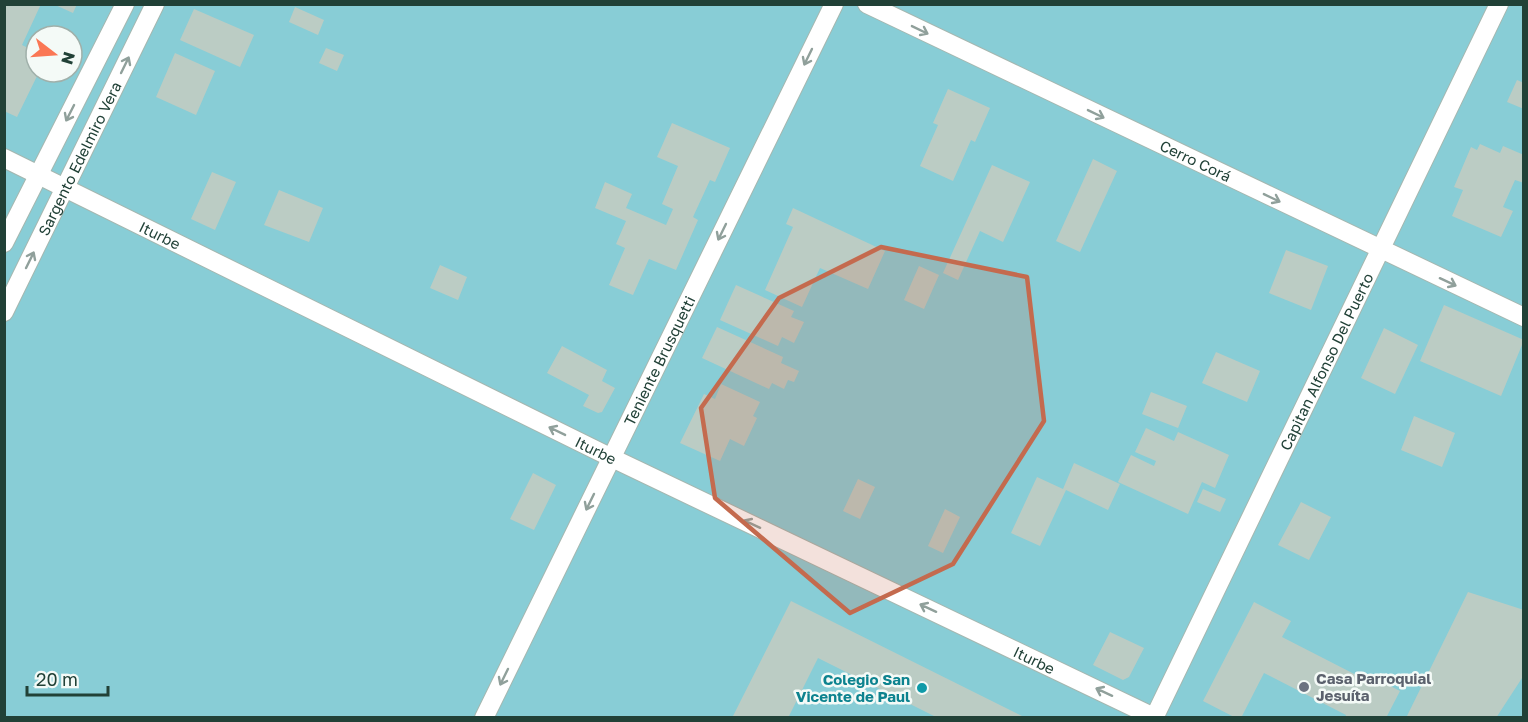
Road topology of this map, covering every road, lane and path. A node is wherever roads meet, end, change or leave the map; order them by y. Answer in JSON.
{"nodes":[{"id":1,"x":125,"y":4,"type":"edge"},
{"id":2,"x":154,"y":4,"type":"edge"},
{"id":3,"x":834,"y":4,"type":"edge"},
{"id":4,"x":867,"y":4,"type":"edge"},
{"id":5,"x":1499,"y":4,"type":"edge"},
{"id":6,"x":4,"y":158,"type":"edge"},
{"id":7,"x":38,"y":175,"type":"junction"},
{"id":8,"x":64,"y":188,"type":"junction"},
{"id":9,"x":4,"y":243,"type":"edge"},
{"id":10,"x":1379,"y":250,"type":"junction"},
{"id":11,"x":4,"y":312,"type":"edge"},
{"id":12,"x":1524,"y":317,"type":"edge"},
{"id":13,"x":612,"y":458,"type":"junction"},
{"id":14,"x":484,"y":717,"type":"edge"},
{"id":15,"x":1155,"y":717,"type":"edge"}],
"edges":[{"from":1,"to":7,"type":"street","name":"Sargento Edelmiro Vera","one_way":true},
{"from":8,"to":2,"type":"street","name":"Sargento Edelmiro Vera","one_way":true},
{"from":3,"to":13,"type":"street","name":"Teniente Brusquetti","one_way":true},
{"from":4,"to":10,"type":"street","name":"Cerro Corá","one_way":true},
{"from":5,"to":10,"type":"street","name":"Capitan Alfonso Del Puerto"},
{"from":6,"to":7,"type":"street","name":"Iturbe"},
{"from":7,"to":8,"type":"street","name":"Iturbe"},
{"from":7,"to":9,"type":"street","name":"Sargento Edelmiro Vera"},
{"from":11,"to":8,"type":"street","name":"Sargento Edelmiro Vera","one_way":true},
{"from":13,"to":8,"type":"street","name":"Iturbe","one_way":true},
{"from":10,"to":12,"type":"street","name":"Cerro Corá","one_way":true},
{"from":10,"to":15,"type":"street","name":"Capitan Alfonso Del Puerto"},
{"from":13,"to":14,"type":"street","name":"Teniente Brusquetti","one_way":true},
{"from":15,"to":13,"type":"street","name":"Iturbe","one_way":true}]}
